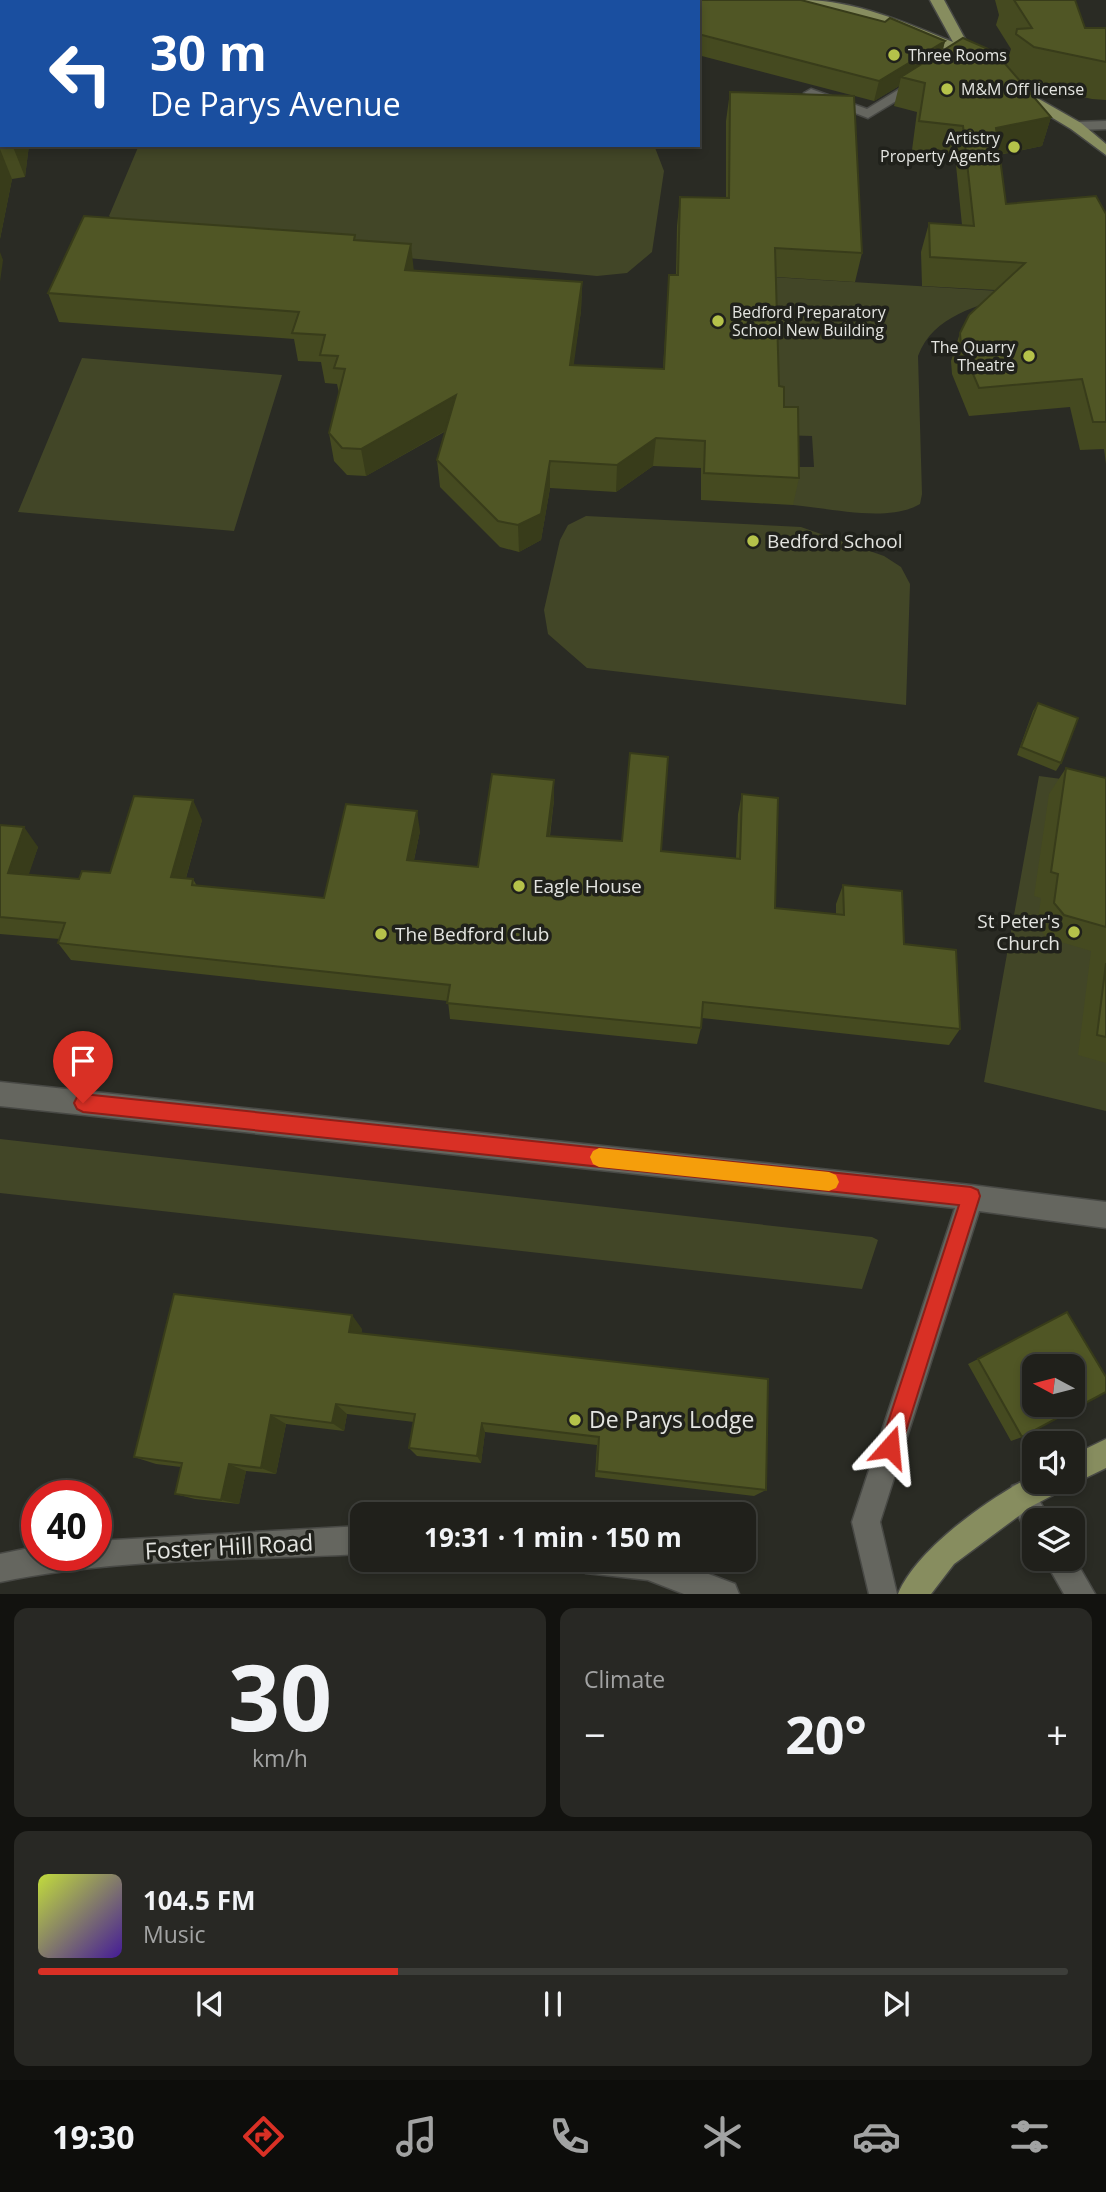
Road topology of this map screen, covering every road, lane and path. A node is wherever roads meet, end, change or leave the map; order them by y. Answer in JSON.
{"nodes":[{"id":1,"x":937,"y":0,"type":"edge"},
{"id":2,"x":818,"y":1,"type":"edge"},
{"id":3,"x":960,"y":55,"type":"junction"},
{"id":4,"x":988,"y":68,"type":"edge"},
{"id":5,"x":933,"y":73,"type":"edge"},
{"id":6,"x":1010,"y":85,"type":"edge"},
{"id":7,"x":811,"y":93,"type":"edge"},
{"id":8,"x":1106,"y":125,"type":"edge"},
{"id":9,"x":1076,"y":126,"type":"junction"},
{"id":10,"x":1106,"y":151,"type":"edge"},
{"id":11,"x":0,"y":1094,"type":"edge"},
{"id":12,"x":971,"y":1196,"type":"junction"},
{"id":13,"x":1106,"y":1215,"type":"edge"},
{"id":14,"x":1106,"y":1452,"type":"edge"},
{"id":15,"x":1085,"y":1463,"type":"edge"},
{"id":16,"x":1026,"y":1494,"type":"edge"},
{"id":17,"x":1022,"y":1496,"type":"junction"},
{"id":18,"x":1029,"y":1508,"type":"edge"},
{"id":19,"x":350,"y":1541,"type":"edge"},
{"id":20,"x":112,"y":1555,"type":"edge"},
{"id":21,"x":21,"y":1564,"type":"edge"},
{"id":22,"x":0,"y":1568,"type":"edge"},
{"id":23,"x":1066,"y":1571,"type":"edge"},
{"id":24,"x":664,"y":1572,"type":"edge"},
{"id":25,"x":724,"y":1594,"type":"edge"},
{"id":26,"x":883,"y":1594,"type":"edge"},
{"id":27,"x":912,"y":1594,"type":"edge"},
{"id":28,"x":1081,"y":1594,"type":"edge"}],
"edges":[{"from":1,"to":3,"type":"main road"},
{"from":2,"to":3,"type":"main road"},
{"from":3,"to":4,"type":"main road"},
{"from":5,"to":7,"type":"street"},
{"from":6,"to":9,"type":"main road"},
{"from":8,"to":9,"type":"street"},
{"from":9,"to":10,"type":"main road"},
{"from":11,"to":12,"type":"street"},
{"from":12,"to":13,"type":"street"},
{"from":12,"to":26,"type":"street"},
{"from":14,"to":15,"type":"main road"},
{"from":16,"to":17,"type":"main road"},
{"from":17,"to":18,"type":"street"},
{"from":17,"to":27,"type":"main road"},
{"from":19,"to":20,"type":"street","name":"Foster Hill Road"},
{"from":21,"to":22,"type":"street","name":"Foster Hill Road"},
{"from":23,"to":28,"type":"street"},
{"from":24,"to":25,"type":"street"}]}
